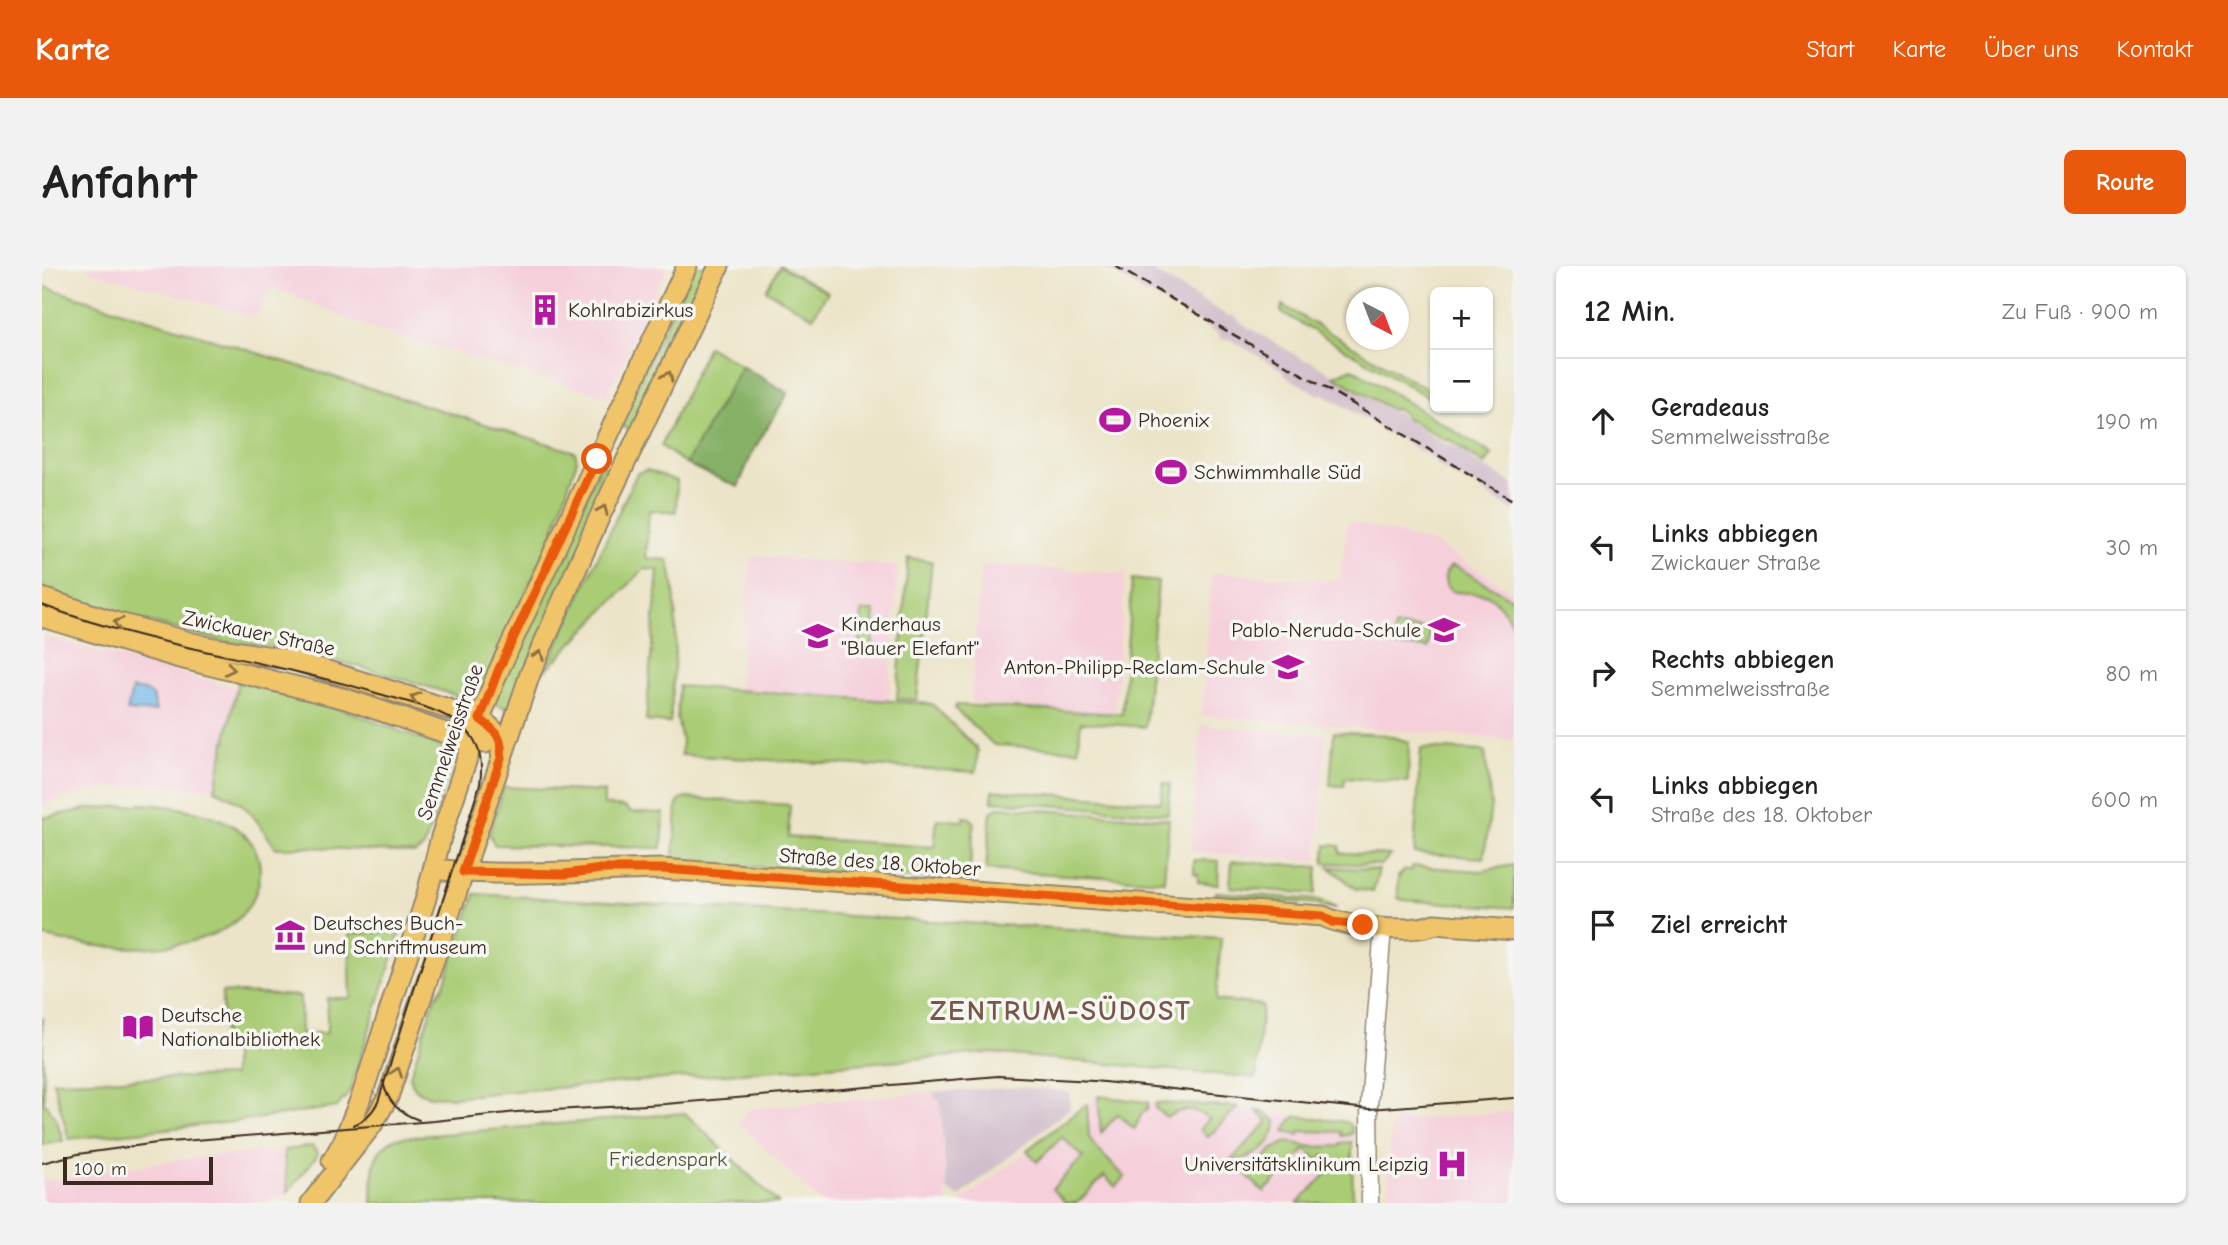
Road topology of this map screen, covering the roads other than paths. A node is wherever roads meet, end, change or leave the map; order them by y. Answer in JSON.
{"nodes":[{"id":1,"x":687,"y":266,"type":"edge"},
{"id":2,"x":719,"y":266,"type":"edge"},
{"id":3,"x":603,"y":445,"type":"junction"},
{"id":4,"x":630,"y":455,"type":"junction"},
{"id":5,"x":42,"y":598,"type":"edge"},
{"id":6,"x":42,"y":617,"type":"edge"},
{"id":7,"x":480,"y":719,"type":"junction"},
{"id":8,"x":505,"y":734,"type":"junction"},
{"id":9,"x":472,"y":742,"type":"junction"},
{"id":10,"x":434,"y":869,"type":"junction"},
{"id":11,"x":463,"y":872,"type":"junction"},
{"id":12,"x":1323,"y":916,"type":"junction"},
{"id":13,"x":1434,"y":924,"type":"junction"},
{"id":14,"x":1383,"y":927,"type":"junction"},
{"id":15,"x":1514,"y":930,"type":"edge"},
{"id":16,"x":300,"y":1203,"type":"edge"},
{"id":17,"x":311,"y":1203,"type":"edge"},
{"id":18,"x":1370,"y":1203,"type":"edge"}],
"edges":[{"from":1,"to":3,"type":"main road","name":"Semmelweisstraße"},
{"from":4,"to":2,"type":"main road","one_way":true},
{"from":3,"to":4,"type":"main road"},
{"from":3,"to":7,"type":"main road","name":"Semmelweisstraße"},
{"from":8,"to":4,"type":"main road","one_way":true},
{"from":7,"to":5,"type":"main road","name":"Zwickauer Straße","one_way":true},
{"from":6,"to":9,"type":"main road","name":"Zwickauer Straße","one_way":true},
{"from":7,"to":8,"type":"main road","name":"Zwickauer Straße"},
{"from":7,"to":9,"type":"main road","name":"Semmelweisstraße"},
{"from":8,"to":9,"type":"main road","name":"Zwickauer Straße"},
{"from":8,"to":11,"type":"main road"},
{"from":9,"to":10,"type":"main road","name":"Semmelweisstraße"},
{"from":10,"to":11,"type":"main road","name":"Straße des 18. Oktober"},
{"from":10,"to":16,"type":"main road","name":"Semmelweisstraße"},
{"from":11,"to":12,"type":"main road","name":"Straße des 18. Oktober"},
{"from":17,"to":11,"type":"main road","one_way":true},
{"from":12,"to":13,"type":"main road","name":"Straße des 18. Oktober"},
{"from":12,"to":14,"type":"main road","name":"Straße des 18. Oktober"},
{"from":13,"to":14,"type":"main road","name":"Straße des 18. Oktober"},
{"from":13,"to":15,"type":"main road","name":"Straße des 18. Oktober"},
{"from":14,"to":18,"type":"street"}]}
